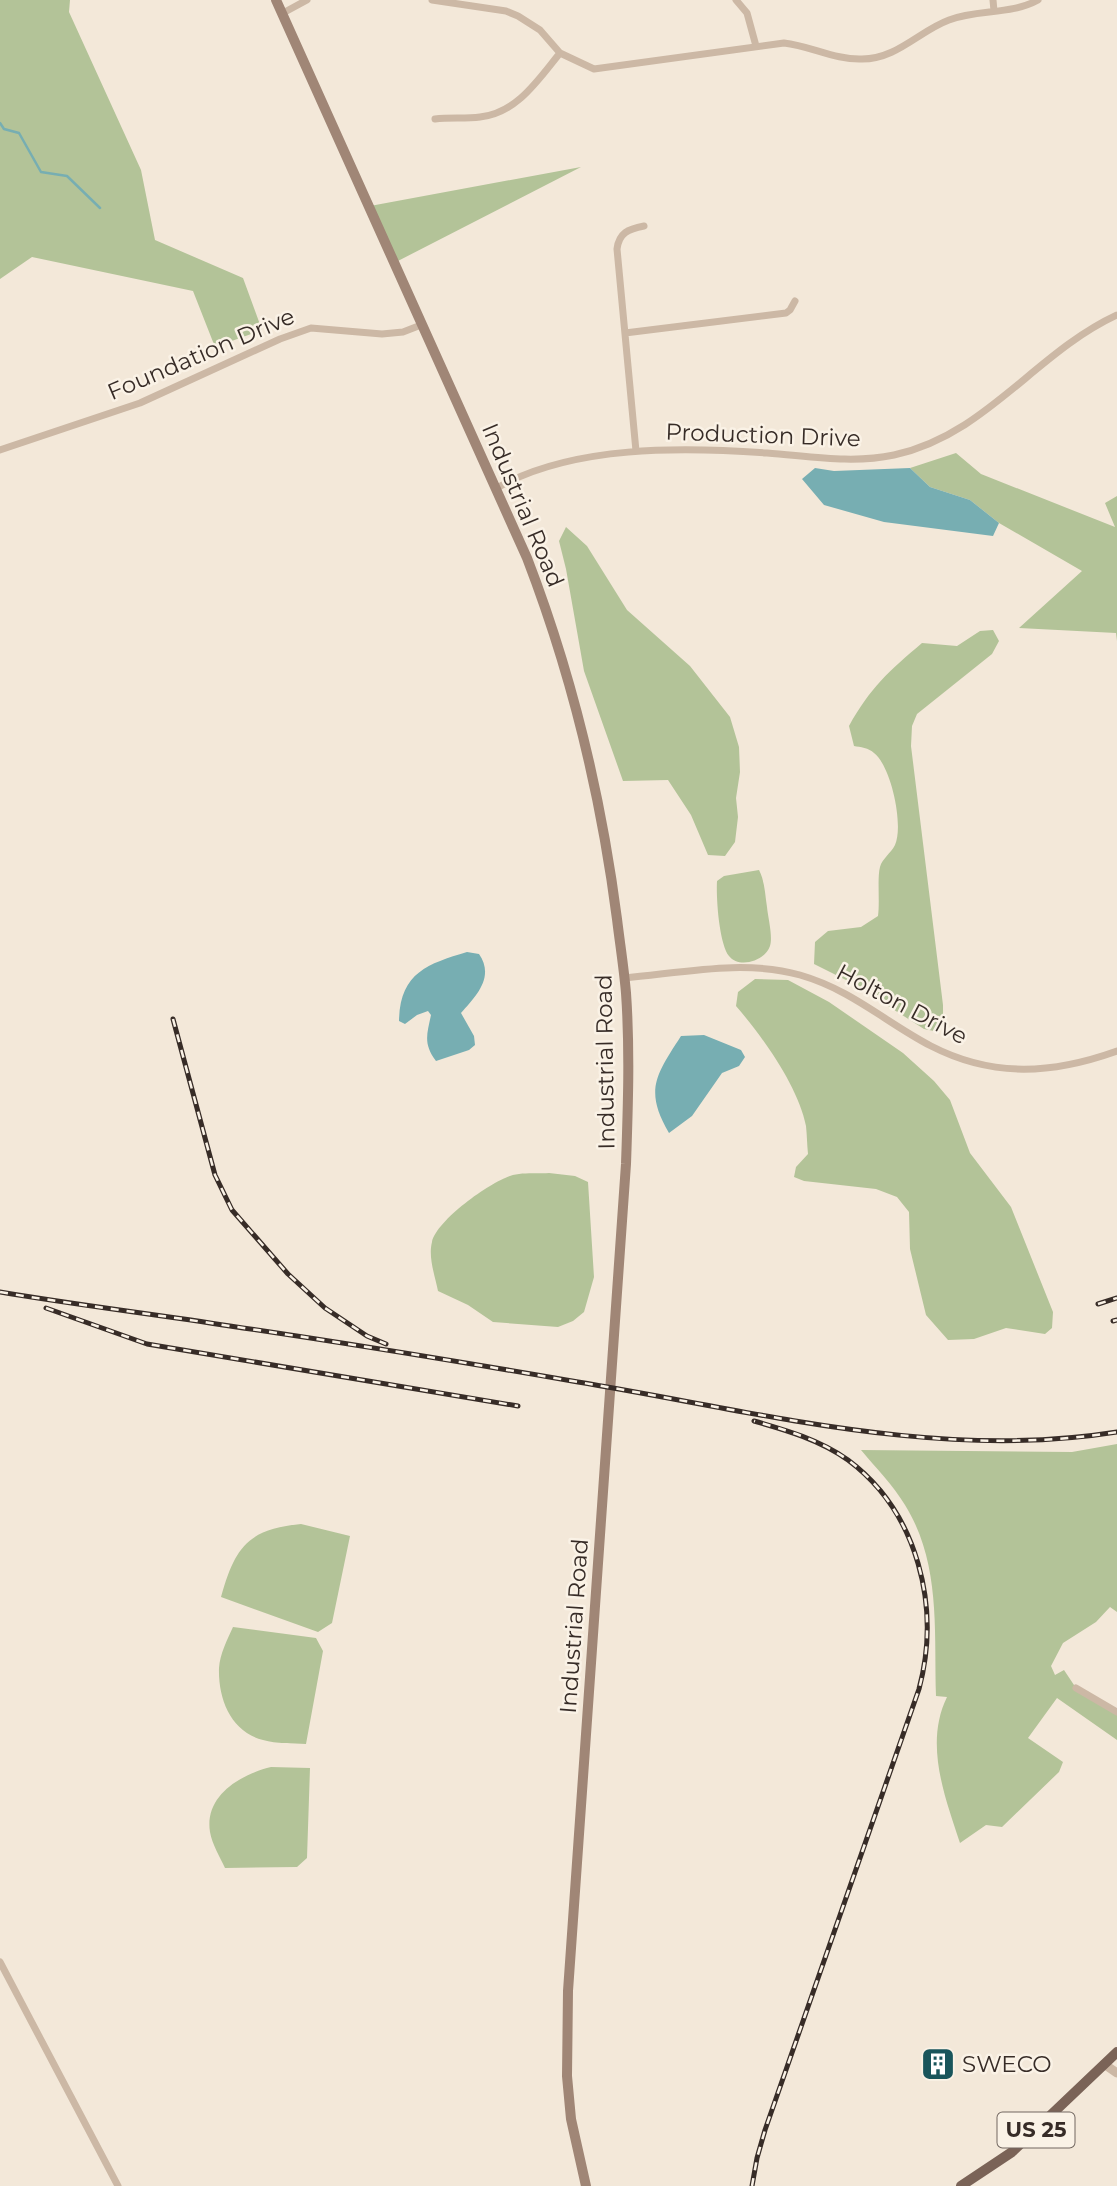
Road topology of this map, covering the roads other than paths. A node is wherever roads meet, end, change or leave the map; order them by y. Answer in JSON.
{"nodes":[{"id":1,"x":276,"y":0,"type":"edge"},
{"id":2,"x":307,"y":0,"type":"edge"},
{"id":3,"x":432,"y":0,"type":"edge"},
{"id":4,"x":736,"y":0,"type":"edge"},
{"id":5,"x":993,"y":0,"type":"edge"},
{"id":6,"x":1038,"y":0,"type":"edge"},
{"id":7,"x":994,"y":11,"type":"junction"},
{"id":8,"x":283,"y":13,"type":"junction"},
{"id":9,"x":756,"y":46,"type":"junction"},
{"id":10,"x":560,"y":54,"type":"junction"},
{"id":11,"x":435,"y":119,"type":"dead end"},
{"id":12,"x":644,"y":226,"type":"dead end"},
{"id":13,"x":794,"y":301,"type":"dead end"},
{"id":14,"x":1117,"y":315,"type":"edge"},
{"id":15,"x":421,"y":325,"type":"junction"},
{"id":16,"x":625,"y":333,"type":"junction"},
{"id":17,"x":0,"y":450,"type":"edge"},
{"id":18,"x":636,"y":451,"type":"junction"},
{"id":19,"x":497,"y":488,"type":"junction"},
{"id":20,"x":624,"y":978,"type":"junction"},
{"id":21,"x":1117,"y":1051,"type":"edge"},
{"id":22,"x":1076,"y":1688,"type":"dead end"},
{"id":23,"x":1117,"y":1713,"type":"edge"},
{"id":24,"x":0,"y":1962,"type":"edge"},
{"id":25,"x":1117,"y":2052,"type":"edge"},
{"id":26,"x":1104,"y":2064,"type":"junction"},
{"id":27,"x":1117,"y":2073,"type":"edge"},
{"id":28,"x":118,"y":2186,"type":"edge"},
{"id":29,"x":586,"y":2186,"type":"edge"},
{"id":30,"x":961,"y":2186,"type":"edge"}],
"edges":[{"from":1,"to":8,"type":"main road","name":"Industrial Road"},
{"from":2,"to":8,"type":"street"},
{"from":3,"to":10,"type":"street"},
{"from":4,"to":9,"type":"street"},
{"from":5,"to":7,"type":"street"},
{"from":6,"to":7,"type":"street"},
{"from":7,"to":9,"type":"street"},
{"from":8,"to":15,"type":"main road","name":"Industrial Road"},
{"from":9,"to":10,"type":"street"},
{"from":10,"to":11,"type":"street"},
{"from":12,"to":16,"type":"street"},
{"from":13,"to":16,"type":"street"},
{"from":14,"to":18,"type":"street","name":"Production Drive"},
{"from":15,"to":17,"type":"street","name":"Foundation Drive"},
{"from":15,"to":19,"type":"main road","name":"Industrial Road"},
{"from":16,"to":18,"type":"street"},
{"from":18,"to":19,"type":"street","name":"Production Drive"},
{"from":19,"to":20,"type":"main road","name":"Industrial Road"},
{"from":20,"to":21,"type":"street","name":"Holton Drive"},
{"from":20,"to":29,"type":"main road","name":"Industrial Road"},
{"from":22,"to":23,"type":"street"},
{"from":24,"to":28,"type":"street"},
{"from":25,"to":26,"type":"main road","number":"US 25"},
{"from":26,"to":27,"type":"street"},
{"from":26,"to":30,"type":"main road","number":"US 25"}]}
